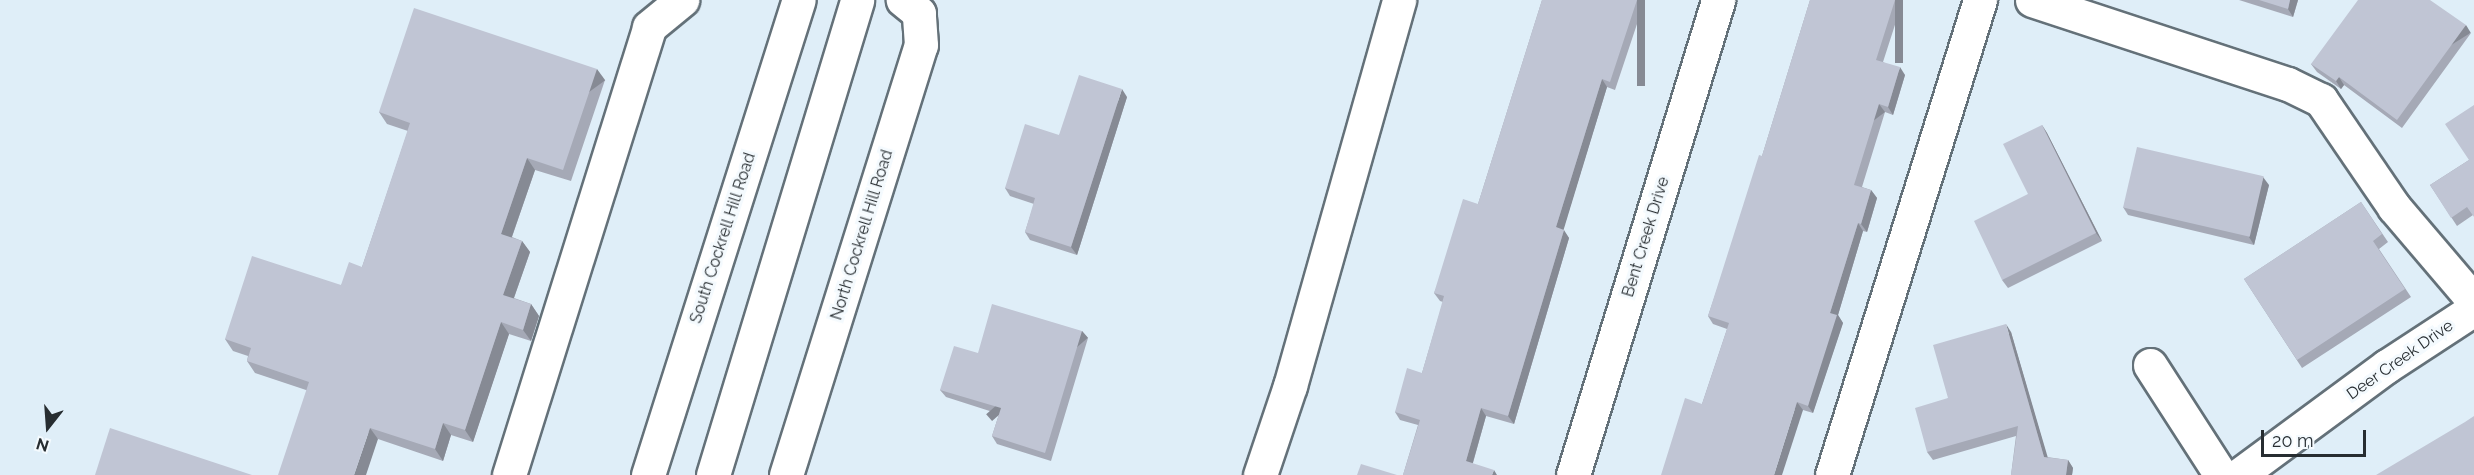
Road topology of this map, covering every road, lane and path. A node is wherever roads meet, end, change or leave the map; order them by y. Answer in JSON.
{"nodes":[{"id":1,"x":682,"y":0,"type":"edge"},
{"id":2,"x":799,"y":0,"type":"edge"},
{"id":3,"x":857,"y":0,"type":"edge"},
{"id":4,"x":903,"y":0,"type":"edge"},
{"id":5,"x":1399,"y":0,"type":"edge"},
{"id":6,"x":1718,"y":0,"type":"edge"},
{"id":7,"x":1980,"y":0,"type":"edge"},
{"id":8,"x":2032,"y":0,"type":"edge"},
{"id":9,"x":2474,"y":301,"type":"edge"},
{"id":10,"x":2474,"y":309,"type":"edge"},
{"id":11,"x":2150,"y":365,"type":"dead end"},
{"id":12,"x":509,"y":475,"type":"edge"},
{"id":13,"x":648,"y":475,"type":"edge"},
{"id":14,"x":713,"y":475,"type":"edge"},
{"id":15,"x":786,"y":475,"type":"edge"},
{"id":16,"x":1260,"y":475,"type":"edge"},
{"id":17,"x":1573,"y":475,"type":"edge"},
{"id":18,"x":1832,"y":475,"type":"edge"},
{"id":19,"x":2221,"y":475,"type":"edge"},
{"id":20,"x":2239,"y":475,"type":"edge"}],
"edges":[{"from":1,"to":12,"type":"street"},
{"from":2,"to":13,"type":"street","name":"South Cockrell Hill Road"},
{"from":3,"to":14,"type":"street"},
{"from":4,"to":15,"type":"street","name":"North Cockrell Hill Road"},
{"from":5,"to":16,"type":"street"},
{"from":6,"to":17,"type":"street","name":"Bent Creek Drive"},
{"from":7,"to":18,"type":"street"},
{"from":8,"to":9,"type":"street"},
{"from":10,"to":20,"type":"street","name":"Deer Creek Drive"},
{"from":11,"to":19,"type":"street"}]}
